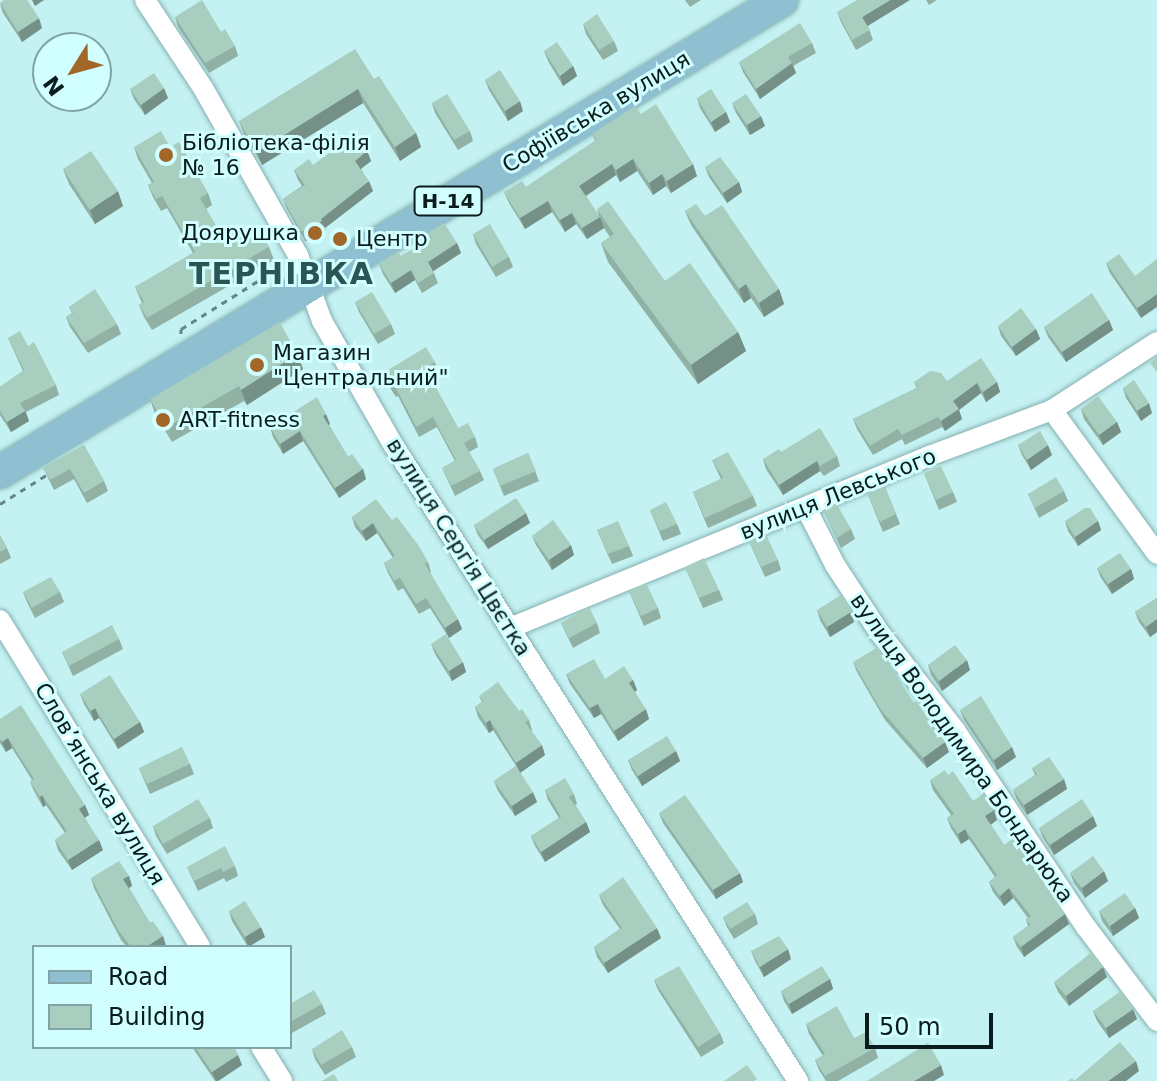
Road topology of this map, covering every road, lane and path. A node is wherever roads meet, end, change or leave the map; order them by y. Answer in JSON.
{"nodes":[{"id":1,"x":145,"y":0,"type":"edge"},
{"id":2,"x":782,"y":0,"type":"edge"},
{"id":3,"x":308,"y":284,"type":"junction"},
{"id":4,"x":1157,"y":342,"type":"edge"},
{"id":5,"x":1052,"y":410,"type":"junction"},
{"id":6,"x":0,"y":472,"type":"edge"},
{"id":7,"x":806,"y":508,"type":"junction"},
{"id":8,"x":1157,"y":554,"type":"edge"},
{"id":9,"x":0,"y":620,"type":"edge"},
{"id":10,"x":510,"y":628,"type":"junction"},
{"id":11,"x":199,"y":945,"type":"edge"},
{"id":12,"x":1157,"y":1021,"type":"edge"},
{"id":13,"x":262,"y":1049,"type":"edge"},
{"id":14,"x":282,"y":1081,"type":"edge"},
{"id":15,"x":798,"y":1081,"type":"edge"}],
"edges":[{"from":1,"to":3,"type":"street","name":"вулиця Сергія Цвєтка"},
{"from":2,"to":3,"type":"main road","name":"Софіївська вулиця","number":"Н-14"},
{"from":3,"to":6,"type":"main road","name":"Софіївська вулиця","number":"Н-14"},
{"from":3,"to":10,"type":"street","name":"вулиця Сергія Цвєтка"},
{"from":4,"to":5,"type":"street","name":"вулиця Левського"},
{"from":5,"to":7,"type":"street","name":"вулиця Левського"},
{"from":5,"to":8,"type":"street"},
{"from":7,"to":10,"type":"street","name":"вулиця Левського"},
{"from":7,"to":12,"type":"street","name":"вулиця Володимира Бондарюка"},
{"from":9,"to":11,"type":"street","name":"Словʼянська вулиця"},
{"from":10,"to":15,"type":"street","name":"вулиця Сергія Цвєтка"},
{"from":13,"to":14,"type":"street"}]}
